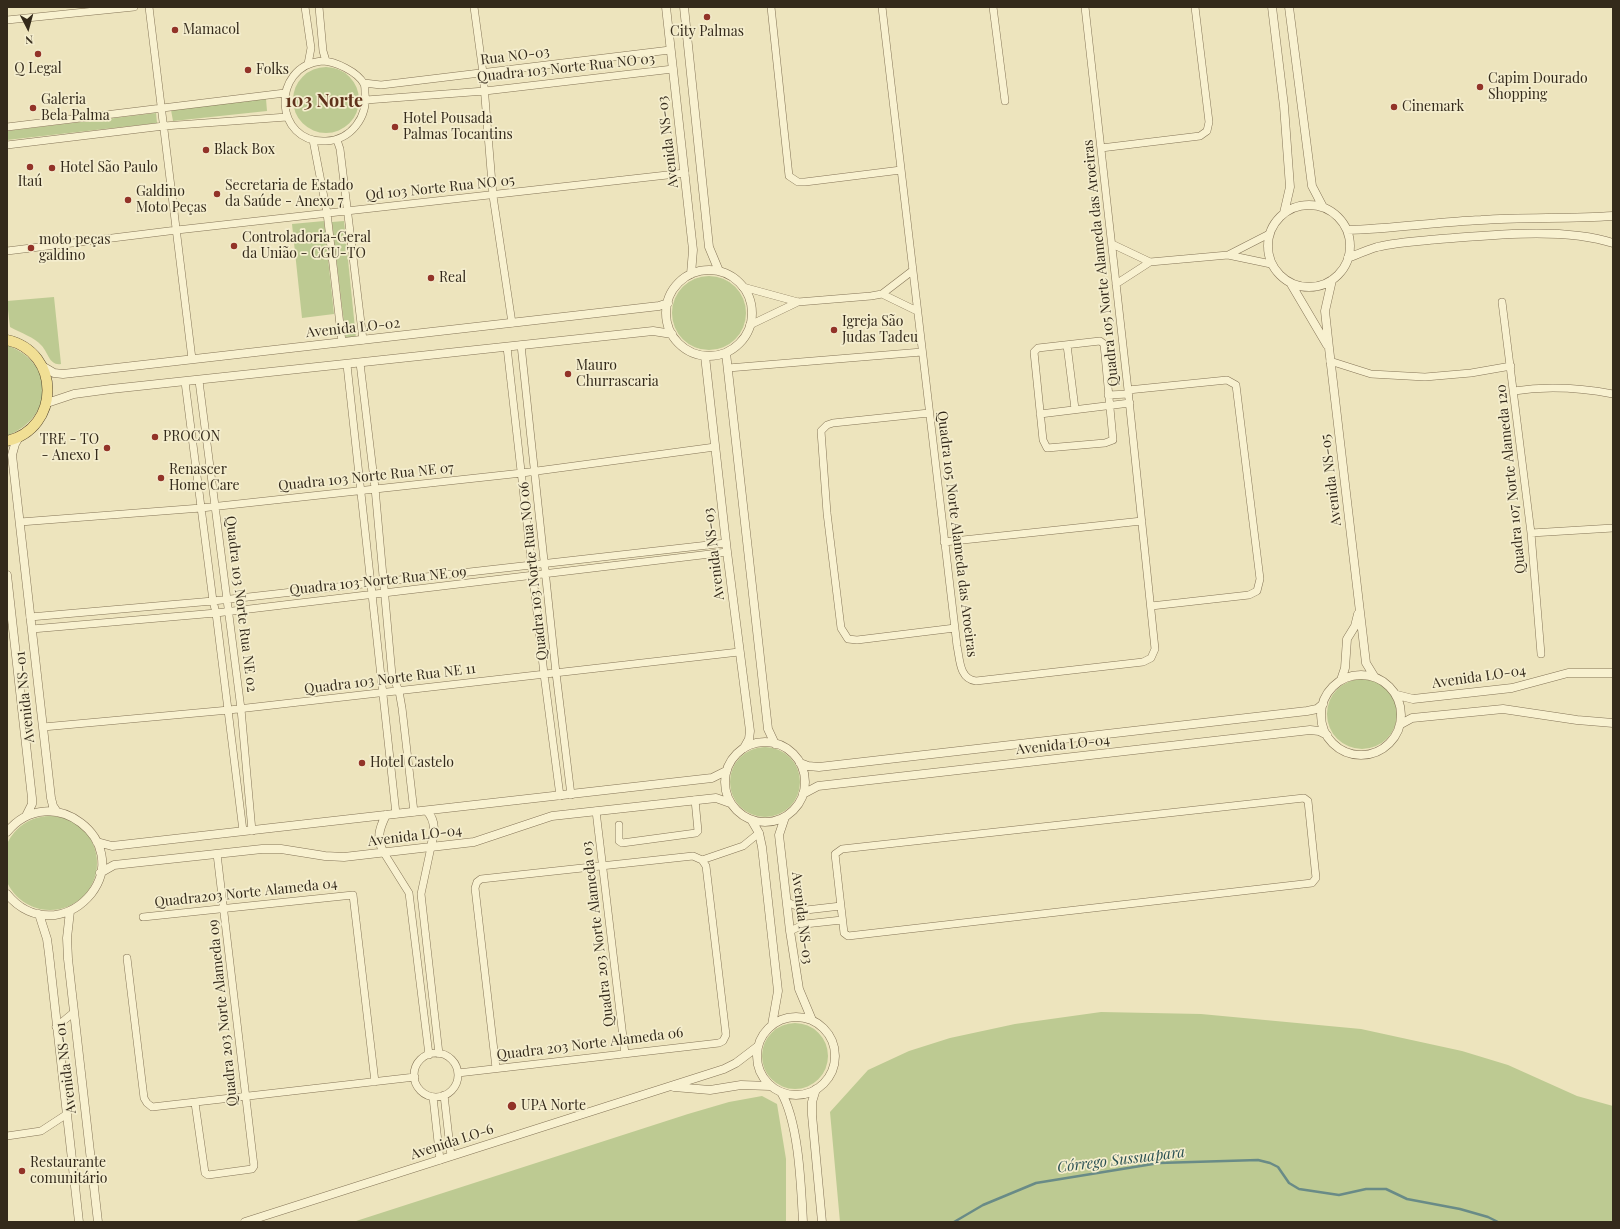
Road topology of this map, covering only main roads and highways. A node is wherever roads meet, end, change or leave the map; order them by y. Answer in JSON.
{"nodes":[{"id":1,"x":7,"y":340,"type":"edge"},
{"id":2,"x":7,"y":441,"type":"edge"}],
"edges":[{"from":1,"to":2,"type":"main road"}]}
